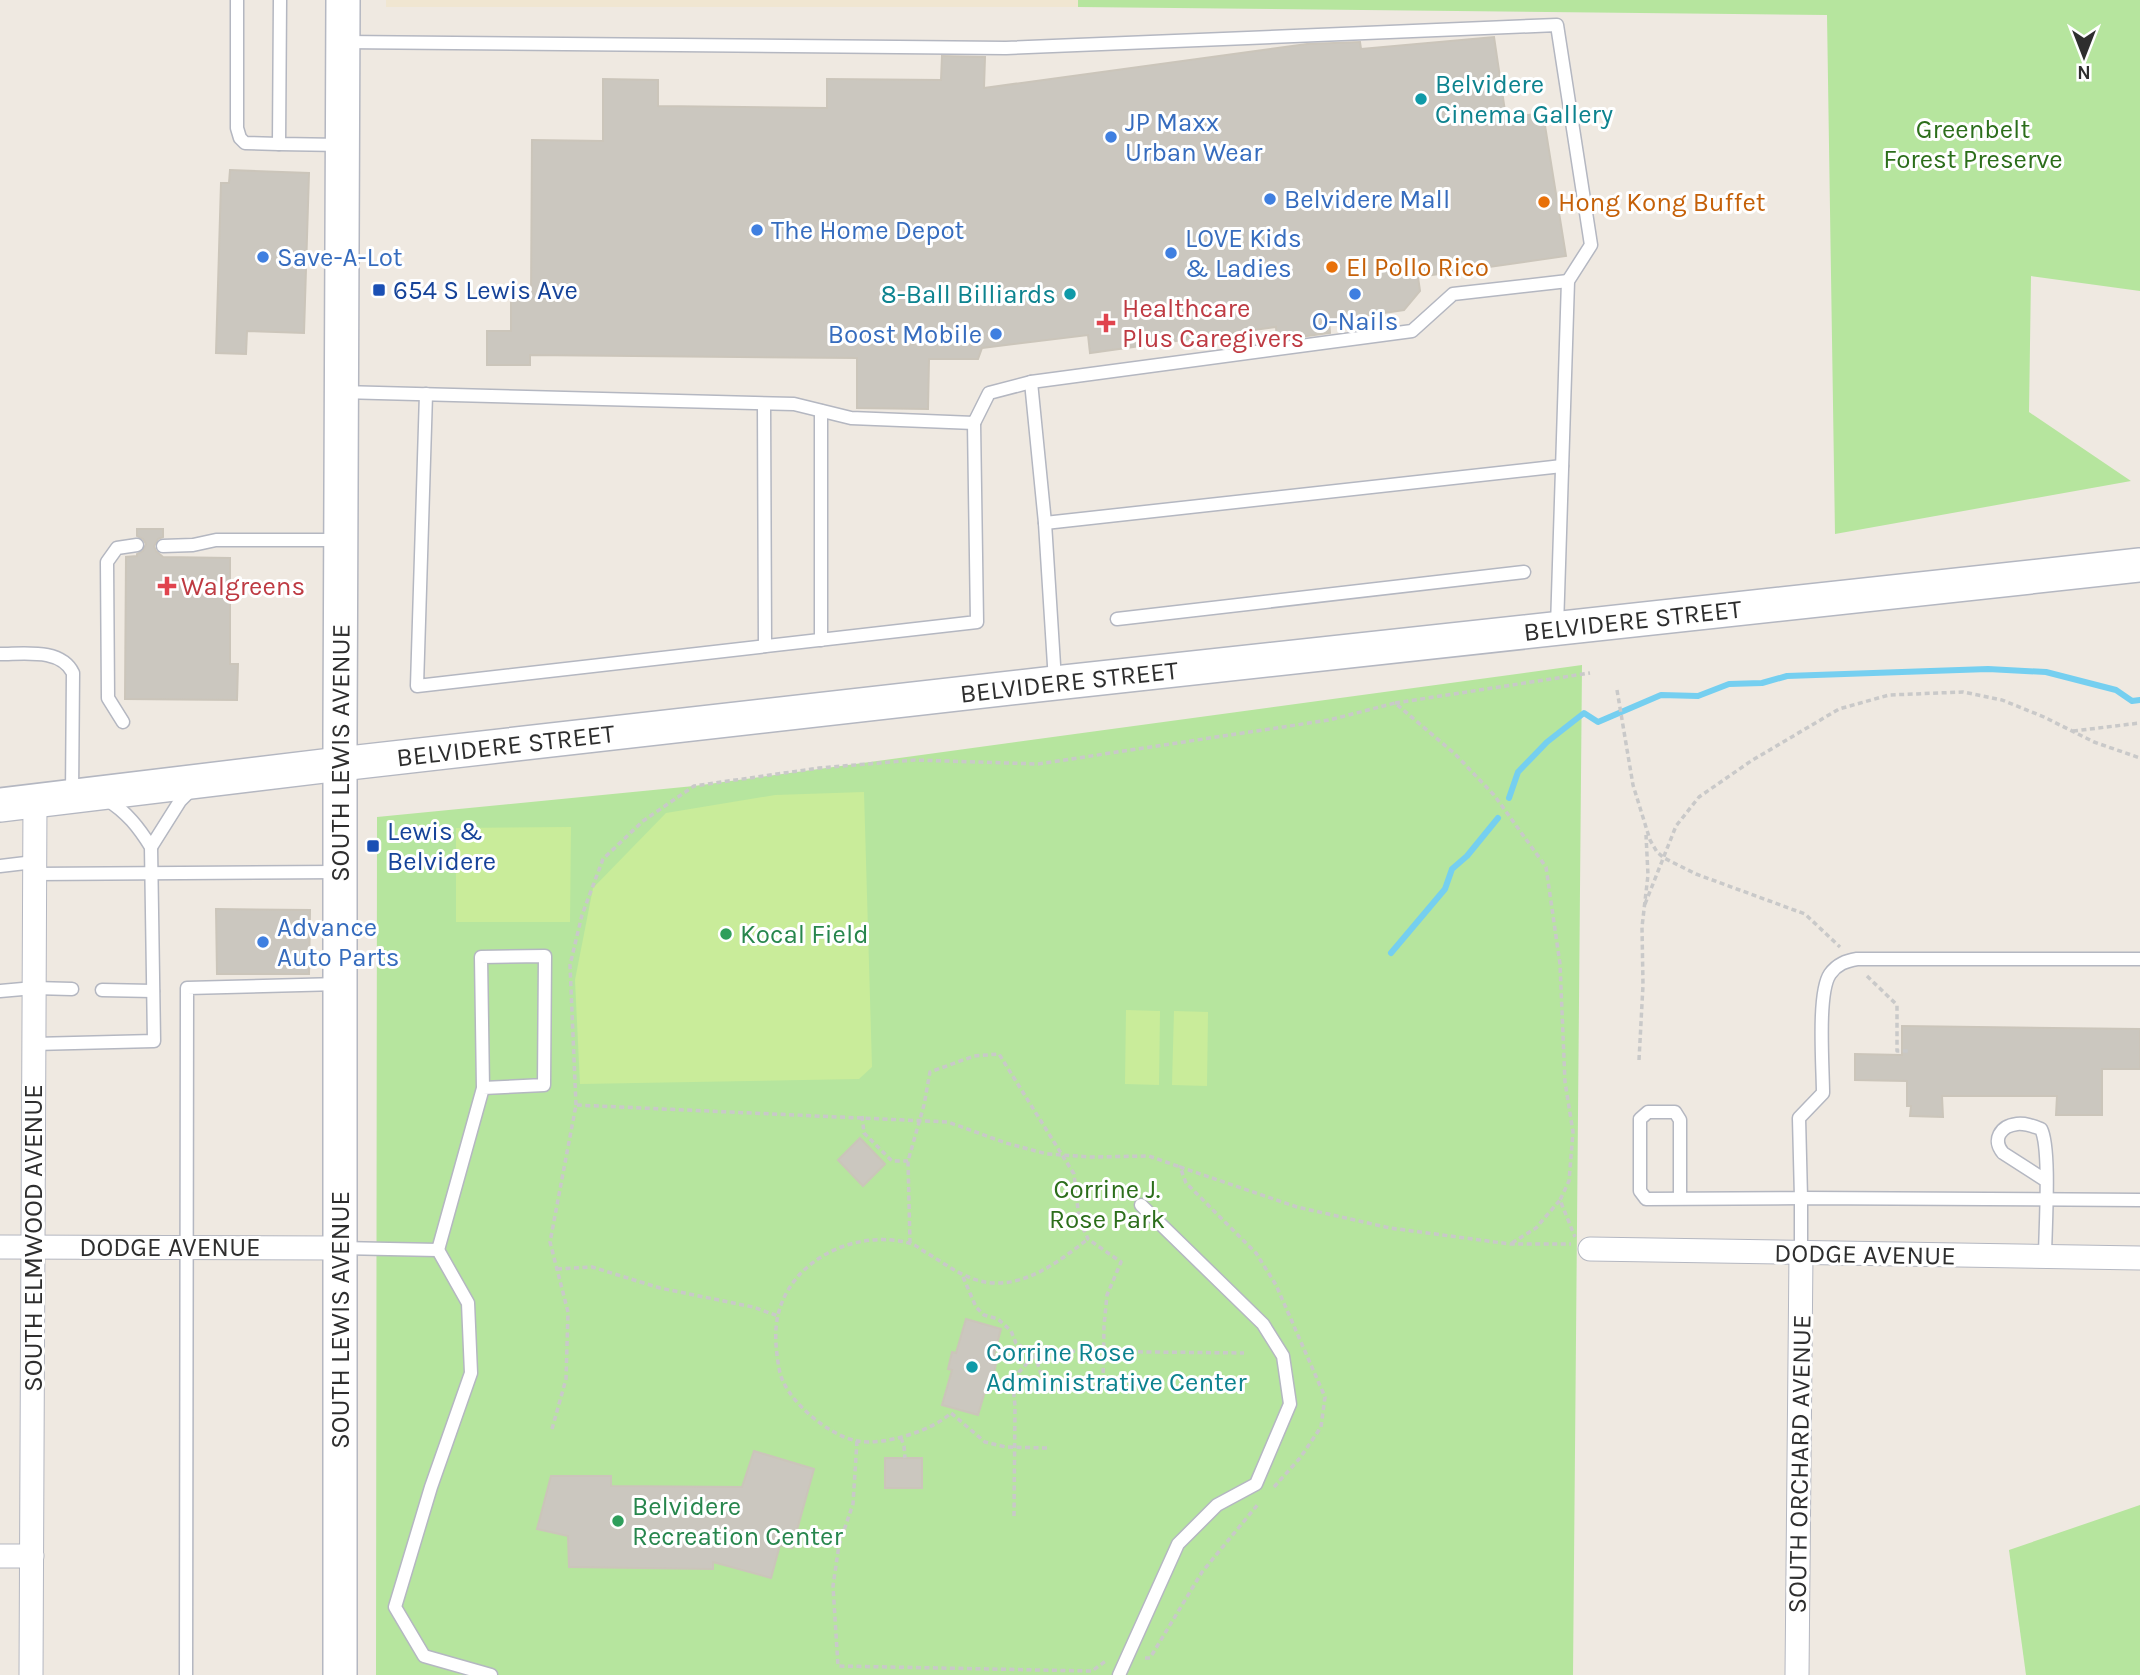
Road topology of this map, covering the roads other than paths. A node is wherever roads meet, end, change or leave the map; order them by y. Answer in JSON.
{"nodes":[{"id":1,"x":237,"y":0,"type":"edge"},
{"id":2,"x":280,"y":0,"type":"edge"},
{"id":3,"x":343,"y":0,"type":"edge"},
{"id":4,"x":343,"y":43,"type":"junction"},
{"id":5,"x":279,"y":145,"type":"junction"},
{"id":6,"x":342,"y":145,"type":"junction"},
{"id":7,"x":1568,"y":281,"type":"junction"},
{"id":8,"x":1031,"y":382,"type":"junction"},
{"id":9,"x":341,"y":392,"type":"junction"},
{"id":10,"x":426,"y":394,"type":"junction"},
{"id":11,"x":764,"y":404,"type":"junction"},
{"id":12,"x":821,"y":411,"type":"junction"},
{"id":13,"x":974,"y":422,"type":"junction"},
{"id":14,"x":1562,"y":466,"type":"junction"},
{"id":15,"x":1045,"y":523,"type":"junction"},
{"id":16,"x":341,"y":540,"type":"junction"},
{"id":17,"x":137,"y":545,"type":"dead end"},
{"id":18,"x":163,"y":545,"type":"dead end"},
{"id":19,"x":2140,"y":565,"type":"edge"},
{"id":20,"x":1524,"y":572,"type":"dead end"},
{"id":21,"x":1117,"y":619,"type":"dead end"},
{"id":22,"x":1557,"y":628,"type":"junction"},
{"id":23,"x":821,"y":640,"type":"junction"},
{"id":24,"x":765,"y":646,"type":"junction"},
{"id":25,"x":0,"y":654,"type":"edge"},
{"id":26,"x":1055,"y":683,"type":"junction"},
{"id":27,"x":123,"y":722,"type":"dead end"},
{"id":28,"x":340,"y":764,"type":"junction"},
{"id":29,"x":201,"y":780,"type":"junction"},
{"id":30,"x":83,"y":795,"type":"junction"},
{"id":31,"x":35,"y":800,"type":"junction"},
{"id":32,"x":0,"y":805,"type":"edge"},
{"id":33,"x":151,"y":847,"type":"junction"},
{"id":34,"x":0,"y":866,"type":"edge"},
{"id":35,"x":34,"y":868,"type":"junction"},
{"id":36,"x":340,"y":872,"type":"junction"},
{"id":37,"x":152,"y":873,"type":"junction"},
{"id":38,"x":2140,"y":959,"type":"edge"},
{"id":39,"x":340,"y":984,"type":"junction"},
{"id":40,"x":34,"y":988,"type":"junction"},
{"id":41,"x":72,"y":989,"type":"dead end"},
{"id":42,"x":102,"y":990,"type":"dead end"},
{"id":43,"x":0,"y":991,"type":"edge"},
{"id":44,"x":153,"y":991,"type":"junction"},
{"id":45,"x":34,"y":1044,"type":"junction"},
{"id":46,"x":483,"y":1088,"type":"junction"},
{"id":47,"x":2045,"y":1181,"type":"junction"},
{"id":48,"x":1801,"y":1198,"type":"junction"},
{"id":49,"x":1680,"y":1199,"type":"junction"},
{"id":50,"x":2045,"y":1200,"type":"junction"},
{"id":51,"x":2140,"y":1200,"type":"edge"},
{"id":52,"x":1141,"y":1205,"type":"dead end"},
{"id":53,"x":0,"y":1247,"type":"edge"},
{"id":54,"x":33,"y":1247,"type":"junction"},
{"id":55,"x":186,"y":1248,"type":"junction"},
{"id":56,"x":340,"y":1248,"type":"junction"},
{"id":57,"x":1590,"y":1249,"type":"dead end"},
{"id":58,"x":438,"y":1250,"type":"junction"},
{"id":59,"x":1801,"y":1253,"type":"junction"},
{"id":60,"x":2045,"y":1258,"type":"junction"},
{"id":61,"x":2140,"y":1258,"type":"edge"},
{"id":62,"x":0,"y":1556,"type":"edge"},
{"id":63,"x":32,"y":1556,"type":"junction"},
{"id":64,"x":31,"y":1675,"type":"edge"},
{"id":65,"x":186,"y":1675,"type":"edge"},
{"id":66,"x":340,"y":1675,"type":"edge"},
{"id":67,"x":491,"y":1675,"type":"edge"},
{"id":68,"x":1119,"y":1675,"type":"edge"},
{"id":69,"x":1797,"y":1675,"type":"edge"}],
"edges":[{"from":1,"to":5,"type":"lane"},
{"from":2,"to":5,"type":"lane"},
{"from":3,"to":4,"type":"main road","name":"SOUTH LEWIS AVENUE"},
{"from":4,"to":6,"type":"main road","name":"SOUTH LEWIS AVENUE"},
{"from":4,"to":7,"type":"lane"},
{"from":5,"to":6,"type":"lane"},
{"from":6,"to":9,"type":"main road","name":"SOUTH LEWIS AVENUE"},
{"from":7,"to":8,"type":"lane"},
{"from":7,"to":14,"type":"lane"},
{"from":8,"to":13,"type":"lane"},
{"from":8,"to":15,"type":"lane"},
{"from":9,"to":10,"type":"lane"},
{"from":9,"to":16,"type":"main road","name":"SOUTH LEWIS AVENUE"},
{"from":10,"to":11,"type":"lane"},
{"from":10,"to":24,"type":"lane"},
{"from":11,"to":12,"type":"lane"},
{"from":11,"to":24,"type":"lane"},
{"from":12,"to":13,"type":"lane"},
{"from":12,"to":23,"type":"lane"},
{"from":13,"to":23,"type":"lane"},
{"from":14,"to":15,"type":"lane"},
{"from":14,"to":22,"type":"lane"},
{"from":15,"to":26,"type":"lane"},
{"from":16,"to":18,"type":"lane"},
{"from":16,"to":28,"type":"main road","name":"SOUTH LEWIS AVENUE"},
{"from":17,"to":27,"type":"lane"},
{"from":19,"to":22,"type":"main road","name":"BELVIDERE STREET"},
{"from":20,"to":21,"type":"lane"},
{"from":22,"to":26,"type":"main road","name":"BELVIDERE STREET"},
{"from":23,"to":24,"type":"lane"},
{"from":25,"to":30,"type":"lane"},
{"from":26,"to":28,"type":"main road","name":"BELVIDERE STREET"},
{"from":28,"to":29,"type":"main road","name":"BELVIDERE STREET"},
{"from":28,"to":36,"type":"main road","name":"SOUTH LEWIS AVENUE"},
{"from":29,"to":30,"type":"main road","name":"BELVIDERE STREET"},
{"from":29,"to":33,"type":"lane"},
{"from":30,"to":31,"type":"main road","name":"BELVIDERE STREET"},
{"from":30,"to":33,"type":"lane"},
{"from":31,"to":32,"type":"main road","name":"BELVIDERE STREET"},
{"from":31,"to":35,"type":"street","name":"SOUTH ELMWOOD AVENUE"},
{"from":33,"to":37,"type":"lane"},
{"from":34,"to":35,"type":"lane"},
{"from":35,"to":37,"type":"lane"},
{"from":35,"to":40,"type":"street","name":"SOUTH ELMWOOD AVENUE"},
{"from":36,"to":37,"type":"lane"},
{"from":36,"to":39,"type":"main road","name":"SOUTH LEWIS AVENUE"},
{"from":37,"to":44,"type":"lane"},
{"from":38,"to":48,"type":"lane"},
{"from":39,"to":55,"type":"lane"},
{"from":39,"to":56,"type":"main road","name":"SOUTH LEWIS AVENUE"},
{"from":40,"to":41,"type":"lane"},
{"from":40,"to":43,"type":"lane"},
{"from":40,"to":45,"type":"street","name":"SOUTH ELMWOOD AVENUE"},
{"from":42,"to":44,"type":"lane"},
{"from":44,"to":45,"type":"lane"},
{"from":45,"to":54,"type":"street","name":"SOUTH ELMWOOD AVENUE"},
{"from":46,"to":46,"type":"lane"},
{"from":46,"to":58,"type":"lane"},
{"from":47,"to":47,"type":"lane"},
{"from":47,"to":50,"type":"lane"},
{"from":48,"to":49,"type":"lane"},
{"from":48,"to":50,"type":"lane"},
{"from":48,"to":59,"type":"lane"},
{"from":49,"to":49,"type":"lane"},
{"from":50,"to":51,"type":"lane"},
{"from":50,"to":60,"type":"lane"},
{"from":52,"to":68,"type":"lane"},
{"from":53,"to":54,"type":"street","name":"DODGE AVENUE"},
{"from":54,"to":55,"type":"street","name":"DODGE AVENUE"},
{"from":54,"to":63,"type":"street","name":"SOUTH ELMWOOD AVENUE"},
{"from":55,"to":56,"type":"street","name":"DODGE AVENUE"},
{"from":55,"to":65,"type":"lane"},
{"from":56,"to":58,"type":"lane"},
{"from":56,"to":66,"type":"main road","name":"SOUTH LEWIS AVENUE"},
{"from":57,"to":59,"type":"street","name":"DODGE AVENUE"},
{"from":58,"to":67,"type":"lane"},
{"from":59,"to":60,"type":"street","name":"DODGE AVENUE"},
{"from":59,"to":69,"type":"street","name":"SOUTH ORCHARD AVENUE"},
{"from":60,"to":61,"type":"street","name":"DODGE AVENUE"},
{"from":62,"to":63,"type":"street"},
{"from":63,"to":64,"type":"street","name":"SOUTH ELMWOOD AVENUE"}]}
